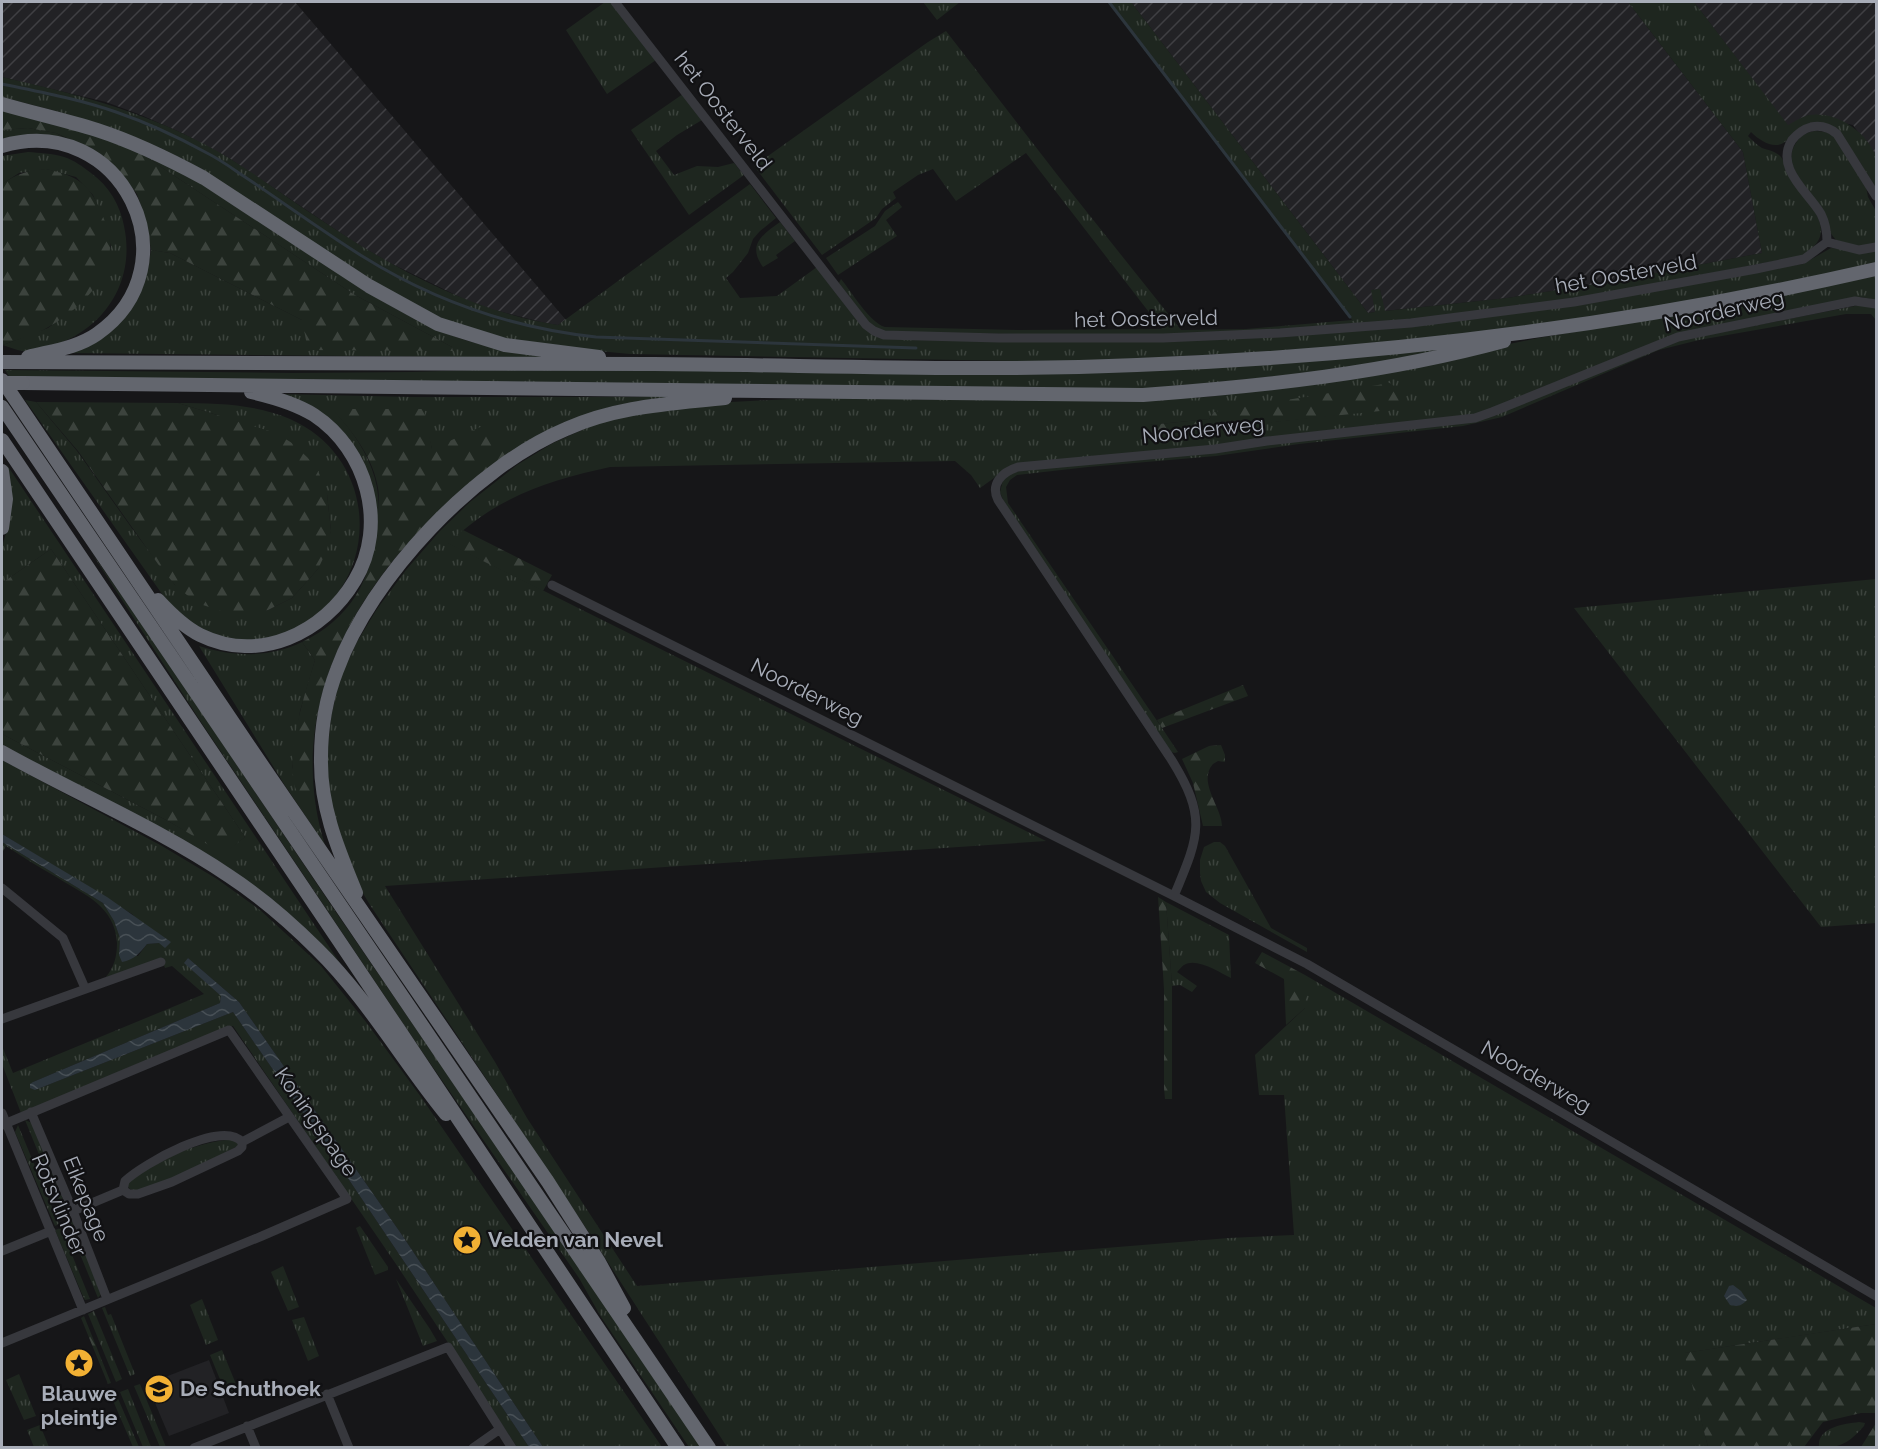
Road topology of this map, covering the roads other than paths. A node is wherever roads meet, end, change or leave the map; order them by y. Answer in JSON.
{"nodes":[{"id":1,"x":615,"y":2,"type":"edge"},
{"id":2,"x":2,"y":104,"type":"edge"},
{"id":3,"x":2,"y":146,"type":"edge"},
{"id":4,"x":1876,"y":196,"type":"edge"},
{"id":5,"x":1827,"y":242,"type":"junction"},
{"id":6,"x":1876,"y":247,"type":"edge"},
{"id":7,"x":1876,"y":269,"type":"edge"},
{"id":8,"x":1876,"y":304,"type":"edge"},
{"id":9,"x":1534,"y":332,"type":"junction"},
{"id":10,"x":5,"y":362,"type":"edge"},
{"id":11,"x":658,"y":364,"type":"junction"},
{"id":12,"x":2,"y":382,"type":"edge"},
{"id":13,"x":216,"y":386,"type":"junction"},
{"id":14,"x":786,"y":391,"type":"junction"},
{"id":15,"x":2,"y":407,"type":"edge"},
{"id":16,"x":2,"y":440,"type":"edge"},
{"id":17,"x":2,"y":471,"type":"edge"},
{"id":18,"x":2,"y":528,"type":"edge"},
{"id":19,"x":128,"y":567,"type":"junction"},
{"id":20,"x":552,"y":585,"type":"dead end"},
{"id":21,"x":2,"y":752,"type":"edge"},
{"id":22,"x":2,"y":888,"type":"edge"},
{"id":23,"x":1174,"y":896,"type":"junction"},
{"id":24,"x":369,"y":922,"type":"junction"},
{"id":25,"x":161,"y":962,"type":"dead end"},
{"id":26,"x":85,"y":988,"type":"junction"},
{"id":27,"x":2,"y":1019,"type":"edge"},
{"id":28,"x":31,"y":1112,"type":"junction"},
{"id":29,"x":2,"y":1113,"type":"edge"},
{"id":30,"x":289,"y":1117,"type":"junction"},
{"id":31,"x":3,"y":1124,"type":"edge"},
{"id":32,"x":242,"y":1142,"type":"junction"},
{"id":33,"x":494,"y":1172,"type":"junction"},
{"id":34,"x":123,"y":1190,"type":"junction"},
{"id":35,"x":73,"y":1211,"type":"junction"},
{"id":36,"x":51,"y":1231,"type":"junction"},
{"id":37,"x":2,"y":1251,"type":"edge"},
{"id":38,"x":1876,"y":1296,"type":"edge"},
{"id":39,"x":107,"y":1299,"type":"junction"},
{"id":40,"x":83,"y":1310,"type":"junction"},
{"id":41,"x":2,"y":1343,"type":"edge"},
{"id":42,"x":664,"y":1381,"type":"junction"},
{"id":43,"x":327,"y":1394,"type":"junction"},
{"id":44,"x":247,"y":1426,"type":"junction"},
{"id":45,"x":500,"y":1429,"type":"junction"},
{"id":46,"x":194,"y":1448,"type":"edge"},
{"id":47,"x":256,"y":1448,"type":"edge"},
{"id":48,"x":349,"y":1448,"type":"edge"},
{"id":49,"x":473,"y":1448,"type":"edge"},
{"id":50,"x":512,"y":1448,"type":"edge"},
{"id":51,"x":678,"y":1448,"type":"edge"},
{"id":52,"x":709,"y":1448,"type":"edge"}],
"edges":[{"from":1,"to":5,"type":"street","name":"het Oosterveld"},
{"from":2,"to":11,"type":"highway"},
{"from":3,"to":10,"type":"highway"},
{"from":4,"to":5,"type":"street"},
{"from":5,"to":6,"type":"street"},
{"from":7,"to":9,"type":"highway"},
{"from":8,"to":23,"type":"street","name":"Noorderweg"},
{"from":9,"to":11,"type":"highway"},
{"from":9,"to":14,"type":"highway"},
{"from":10,"to":11,"type":"highway"},
{"from":12,"to":13,"type":"highway","bridge":true},
{"from":12,"to":19,"type":"highway"},
{"from":13,"to":14,"type":"highway"},
{"from":13,"to":19,"type":"highway"},
{"from":14,"to":24,"type":"highway"},
{"from":15,"to":42,"type":"highway"},
{"from":16,"to":33,"type":"highway"},
{"from":17,"to":18,"type":"highway"},
{"from":19,"to":24,"type":"highway"},
{"from":20,"to":23,"type":"street","name":"Noorderweg"},
{"from":21,"to":33,"type":"highway"},
{"from":22,"to":26,"type":"street"},
{"from":23,"to":38,"type":"street","name":"Noorderweg"},
{"from":24,"to":42,"type":"highway"},
{"from":25,"to":26,"type":"street"},
{"from":26,"to":27,"type":"street"},
{"from":28,"to":30,"type":"street","name":"Koningspage"},
{"from":28,"to":31,"type":"street","name":"Koningspage"},
{"from":28,"to":35,"type":"street","name":"Eikepage"},
{"from":29,"to":31,"type":"street","name":"Rotsvlinder"},
{"from":30,"to":32,"type":"street"},
{"from":30,"to":39,"type":"street","name":"Koningspage"},
{"from":31,"to":36,"type":"street","name":"Rotsvlinder"},
{"from":32,"to":34,"type":"street"},
{"from":32,"to":34,"type":"street"},
{"from":33,"to":51,"type":"highway"},
{"from":34,"to":35,"type":"street"},
{"from":35,"to":39,"type":"street","name":"Eikepage"},
{"from":36,"to":37,"type":"street"},
{"from":36,"to":40,"type":"street","name":"Rotsvlinder"},
{"from":39,"to":40,"type":"street","name":"Koningspage"},
{"from":40,"to":41,"type":"street","name":"Koningspage"},
{"from":42,"to":52,"type":"highway"},
{"from":43,"to":44,"type":"street"},
{"from":43,"to":45,"type":"street"},
{"from":43,"to":48,"type":"street"},
{"from":44,"to":46,"type":"street"},
{"from":44,"to":47,"type":"street"},
{"from":45,"to":49,"type":"street"},
{"from":45,"to":50,"type":"street"}]}
